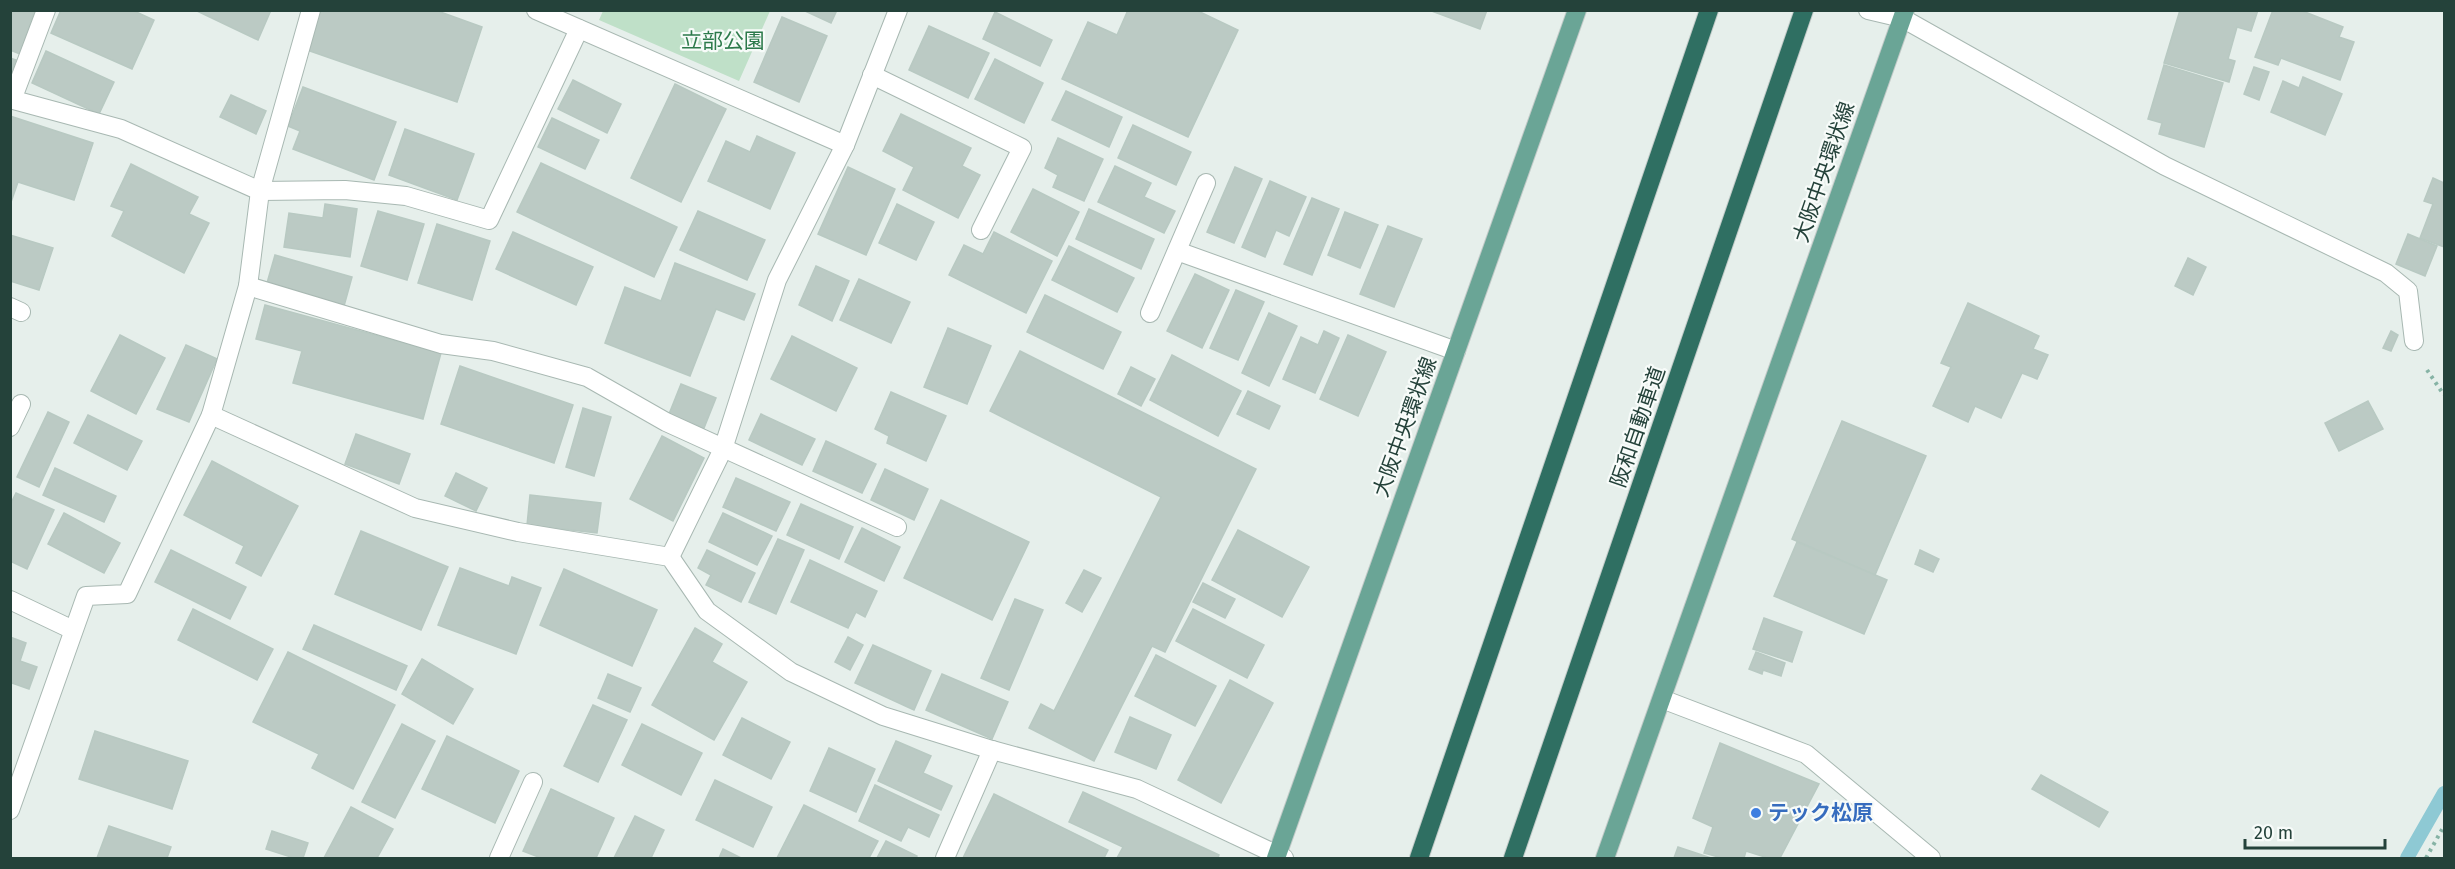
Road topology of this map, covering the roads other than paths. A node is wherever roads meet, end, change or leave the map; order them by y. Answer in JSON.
{"nodes":[{"id":1,"x":46,"y":10,"type":"edge"},
{"id":2,"x":311,"y":10,"type":"edge"},
{"id":3,"x":536,"y":10,"type":"edge"},
{"id":4,"x":897,"y":10,"type":"edge"},
{"id":5,"x":1577,"y":10,"type":"edge"},
{"id":6,"x":1709,"y":10,"type":"edge"},
{"id":7,"x":1804,"y":10,"type":"edge"},
{"id":8,"x":1868,"y":10,"type":"edge"},
{"id":9,"x":1903,"y":14,"type":"edge"},
{"id":10,"x":579,"y":29,"type":"junction"},
{"id":11,"x":872,"y":75,"type":"junction"},
{"id":12,"x":11,"y":100,"type":"edge"},
{"id":13,"x":845,"y":145,"type":"junction"},
{"id":14,"x":1206,"y":183,"type":"dead end"},
{"id":15,"x":261,"y":191,"type":"junction"},
{"id":16,"x":981,"y":230,"type":"dead end"},
{"id":17,"x":1177,"y":251,"type":"junction"},
{"id":18,"x":249,"y":286,"type":"junction"},
{"id":19,"x":1150,"y":313,"type":"dead end"},
{"id":20,"x":2414,"y":341,"type":"dead end"},
{"id":21,"x":1456,"y":351,"type":"junction"},
{"id":22,"x":21,"y":404,"type":"dead end"},
{"id":23,"x":211,"y":415,"type":"junction"},
{"id":24,"x":10,"y":427,"type":"edge"},
{"id":25,"x":723,"y":449,"type":"junction"},
{"id":26,"x":897,"y":527,"type":"dead end"},
{"id":27,"x":670,"y":556,"type":"junction"},
{"id":28,"x":10,"y":600,"type":"edge"},
{"id":29,"x":73,"y":630,"type":"junction"},
{"id":30,"x":1662,"y":699,"type":"junction"},
{"id":31,"x":992,"y":750,"type":"junction"},
{"id":32,"x":533,"y":782,"type":"dead end"},
{"id":33,"x":10,"y":810,"type":"edge"},
{"id":34,"x":499,"y":858,"type":"edge"},
{"id":35,"x":945,"y":858,"type":"edge"},
{"id":36,"x":1279,"y":858,"type":"edge"},
{"id":37,"x":1419,"y":858,"type":"edge"},
{"id":38,"x":1514,"y":858,"type":"edge"},
{"id":39,"x":1605,"y":858,"type":"edge"},
{"id":40,"x":1931,"y":858,"type":"edge"}],
"edges":[{"from":1,"to":12,"type":"street"},
{"from":2,"to":15,"type":"street"},
{"from":3,"to":10,"type":"street"},
{"from":4,"to":11,"type":"street"},
{"from":5,"to":21,"type":"main road","name":"大阪中央環状線"},
{"from":6,"to":37,"type":"highway"},
{"from":7,"to":38,"type":"highway","name":"阪和自動車道"},
{"from":8,"to":9,"type":"street"},
{"from":9,"to":20,"type":"street"},
{"from":9,"to":30,"type":"main road","name":"大阪中央環状線"},
{"from":10,"to":13,"type":"street"},
{"from":10,"to":15,"type":"street"},
{"from":11,"to":13,"type":"street"},
{"from":11,"to":16,"type":"street"},
{"from":12,"to":15,"type":"street"},
{"from":13,"to":25,"type":"street"},
{"from":14,"to":17,"type":"street"},
{"from":15,"to":18,"type":"street"},
{"from":17,"to":19,"type":"street"},
{"from":17,"to":21,"type":"street"},
{"from":18,"to":23,"type":"street"},
{"from":18,"to":25,"type":"street"},
{"from":21,"to":36,"type":"main road","name":"大阪中央環状線"},
{"from":22,"to":24,"type":"street"},
{"from":23,"to":27,"type":"street"},
{"from":23,"to":29,"type":"street"},
{"from":25,"to":26,"type":"street"},
{"from":25,"to":27,"type":"street"},
{"from":27,"to":31,"type":"street"},
{"from":28,"to":29,"type":"street"},
{"from":29,"to":33,"type":"street"},
{"from":30,"to":39,"type":"main road","name":"大阪中央環状線"},
{"from":30,"to":40,"type":"street"},
{"from":31,"to":35,"type":"street"},
{"from":31,"to":36,"type":"street"},
{"from":32,"to":34,"type":"street"}]}
